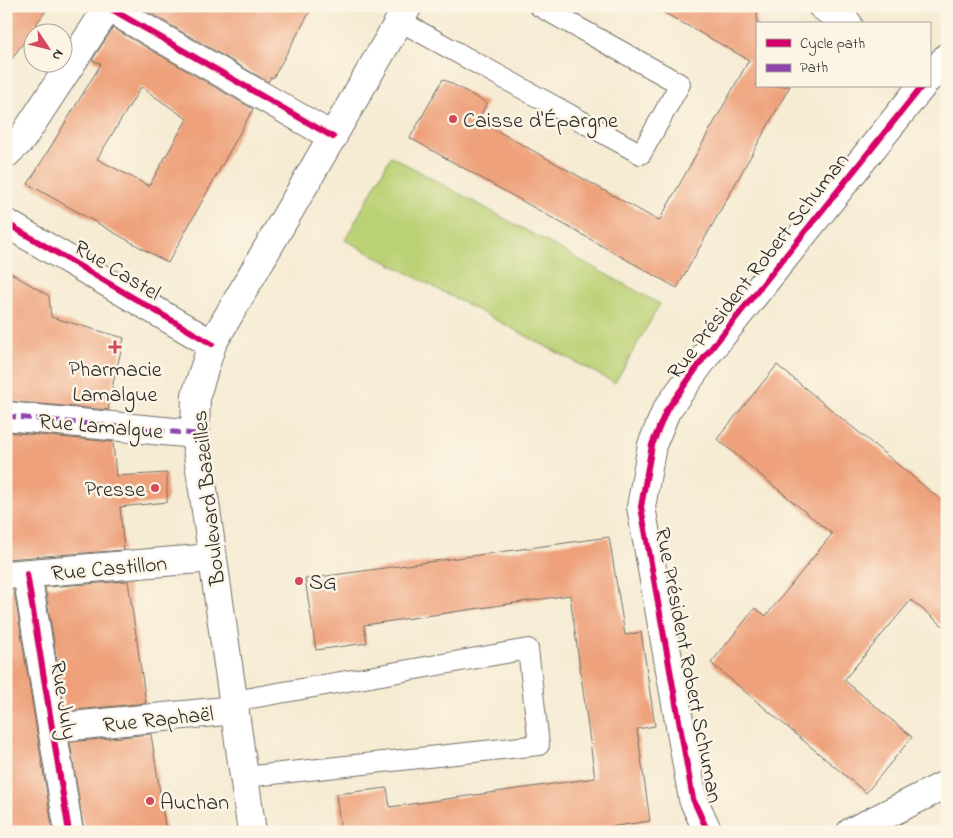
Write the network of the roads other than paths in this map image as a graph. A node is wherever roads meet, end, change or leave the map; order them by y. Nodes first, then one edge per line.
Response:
1 (539, 6) edge
2 (822, 6) edge
3 (108, 7) edge
4 (404, 14) edge
5 (845, 22) edge
6 (947, 57) edge
7 (930, 77) edge
8 (920, 88) edge
9 (333, 137) junction
10 (6, 154) edge
11 (6, 224) edge
12 (212, 344) junction
13 (6, 416) edge
14 (195, 434) junction
15 (212, 558) junction
16 (17, 575) edge
17 (234, 705) junction
18 (52, 728) junction
19 (244, 776) junction
20 (947, 784) edge
21 (69, 832) edge
22 (252, 832) edge
23 (708, 832) edge
24 (851, 832) edge

1 - 4 lane
2 - 5 street
3 - 9 street
3 - 10 street
4 - 9 street, Boulevard Bazeilles
6 - 7 street
8 - 23 street, Rue Président Robert Schuman
9 - 12 street, Boulevard Bazeilles
11 - 12 street, Rue Castel
12 - 14 street, Boulevard Bazeilles
13 - 14 street, Rue Lamalgue
14 - 15 street, Boulevard Bazeilles
15 - 16 street, Rue Castillon
15 - 17 street, Boulevard Bazeilles
16 - 18 street, Rue July
17 - 18 street, Rue Raphaël
17 - 19 street, Boulevard Bazeilles
17 - 19 lane
18 - 21 street, Rue July
19 - 22 street, Boulevard Bazeilles
20 - 24 street

